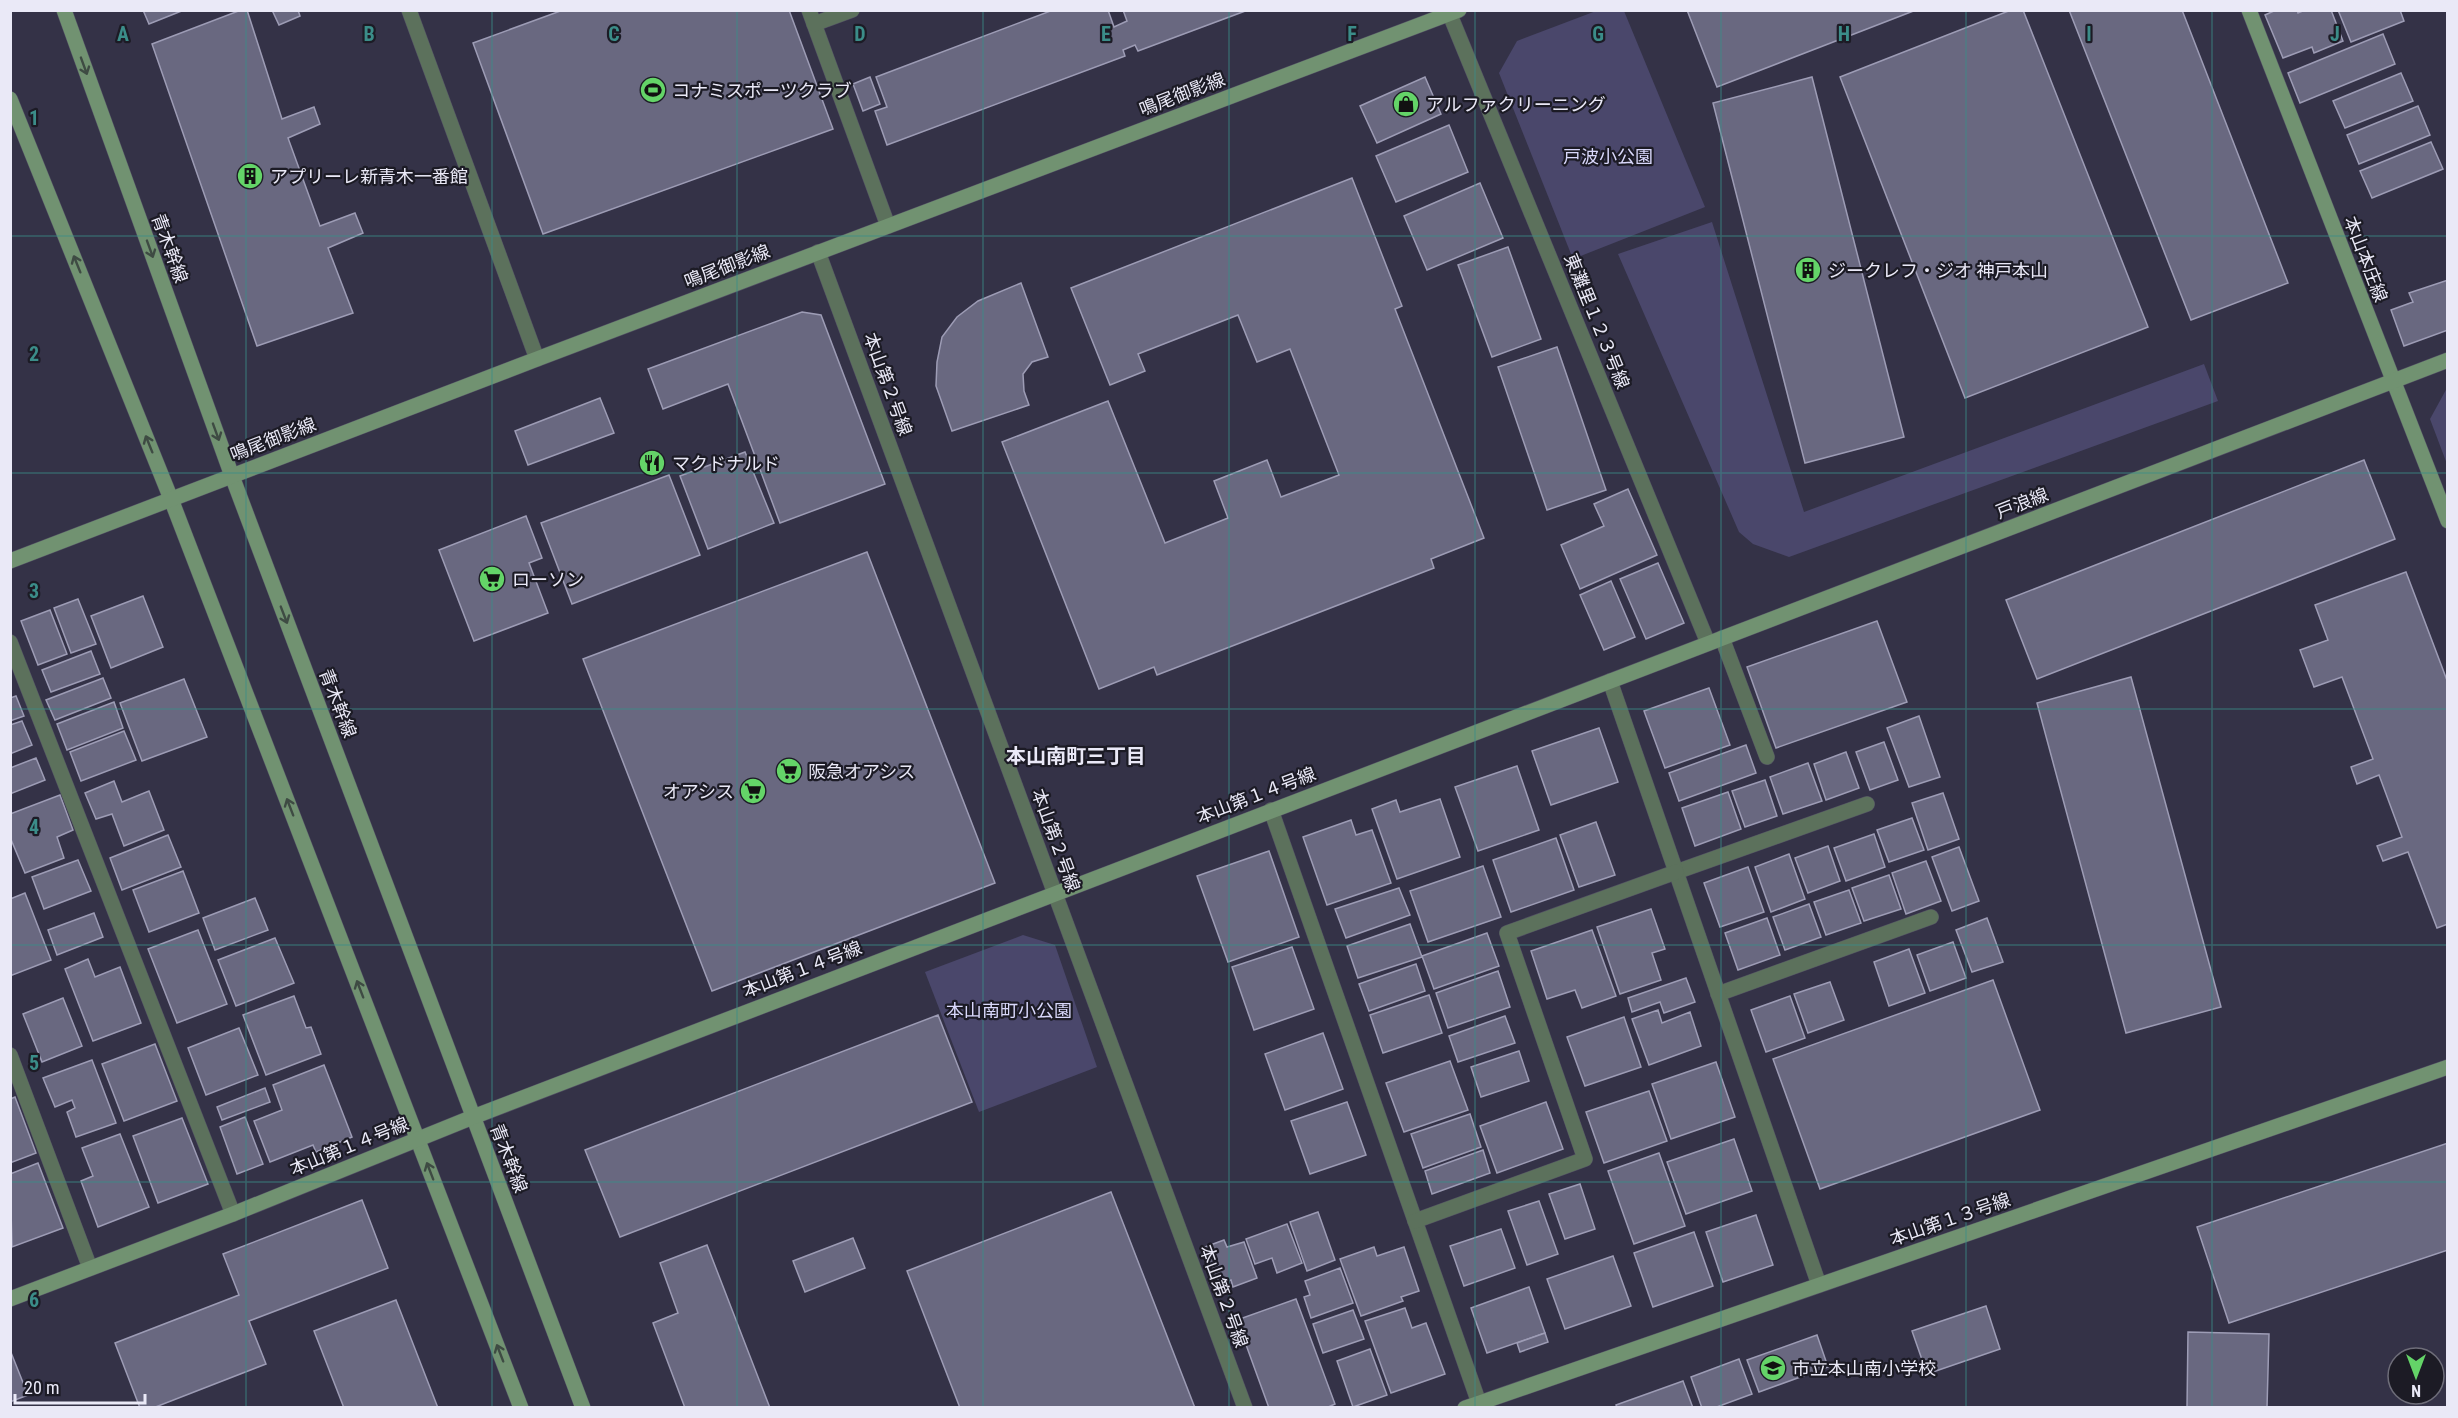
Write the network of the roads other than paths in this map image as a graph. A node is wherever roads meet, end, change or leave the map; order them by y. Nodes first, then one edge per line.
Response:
1 (64, 10) edge
2 (410, 10) edge
3 (852, 10) edge
4 (2249, 10) edge
5 (1452, 12) edge
6 (812, 17) edge
7 (10, 99) edge
8 (888, 226) junction
9 (818, 252) junction
10 (537, 359) junction
11 (2448, 360) edge
12 (2393, 382) junction
13 (232, 476) junction
14 (171, 499) junction
15 (2448, 521) edge
16 (10, 561) edge
17 (1715, 641) junction
18 (10, 642) edge
19 (1610, 681) junction
20 (1767, 757) dead end
21 (1867, 804) dead end
22 (1271, 810) junction
23 (1676, 872) junction
24 (1055, 893) junction
25 (1931, 917) dead end
26 (1718, 993) junction
27 (10, 1055) edge
28 (2448, 1067) edge
29 (473, 1117) junction
30 (418, 1140) junction
31 (233, 1214) junction
32 (1415, 1221) junction
33 (90, 1268) junction
34 (1819, 1285) junction
35 (10, 1299) edge
36 (1472, 1405) edge
37 (521, 1407) edge
38 (583, 1407) edge
39 (1245, 1407) edge

1 -> 13 street, 青木幹線
2 - 10 street
3 - 6 street
4 - 12 street, 本山本庄線
5 - 8 street, 鳴尾御影線
5 - 17 street, 東灘里１２３号線
6 - 8 street
14 -> 7 street
8 - 9 street, 鳴尾御影線
9 - 10 street, 鳴尾御影線
9 - 24 street, 本山第２号線
10 - 13 street, 鳴尾御影線
11 - 12 street, 戸浪線
12 - 15 street, 本山本庄線
12 - 17 street, 戸浪線
13 - 14 street, 鳴尾御影線
13 -> 29 street, 青木幹線
14 - 16 street, 鳴尾御影線
30 -> 14 street
17 - 19 street, 戸浪線
17 - 20 street, 東灘里１２３号線
18 - 31 street
19 - 22 street, 本山第１４号線
19 - 23 street
21 - 23 street
22 - 24 street, 本山第１４号線
22 - 32 street
23 - 26 street
23 - 32 street
24 - 29 street, 本山第１４号線
24 - 39 street, 本山第２号線
25 - 26 street
26 - 34 street
27 - 33 street
28 - 34 street, 本山第１３号線
29 - 30 street, 本山第１４号線
29 - 38 street, 青木幹線
30 - 31 street, 本山第１４号線
37 -> 30 street
31 - 33 street, 本山第１４号線
32 - 36 street
33 - 35 street, 本山第１４号線
34 - 36 street, 本山第１３号線

